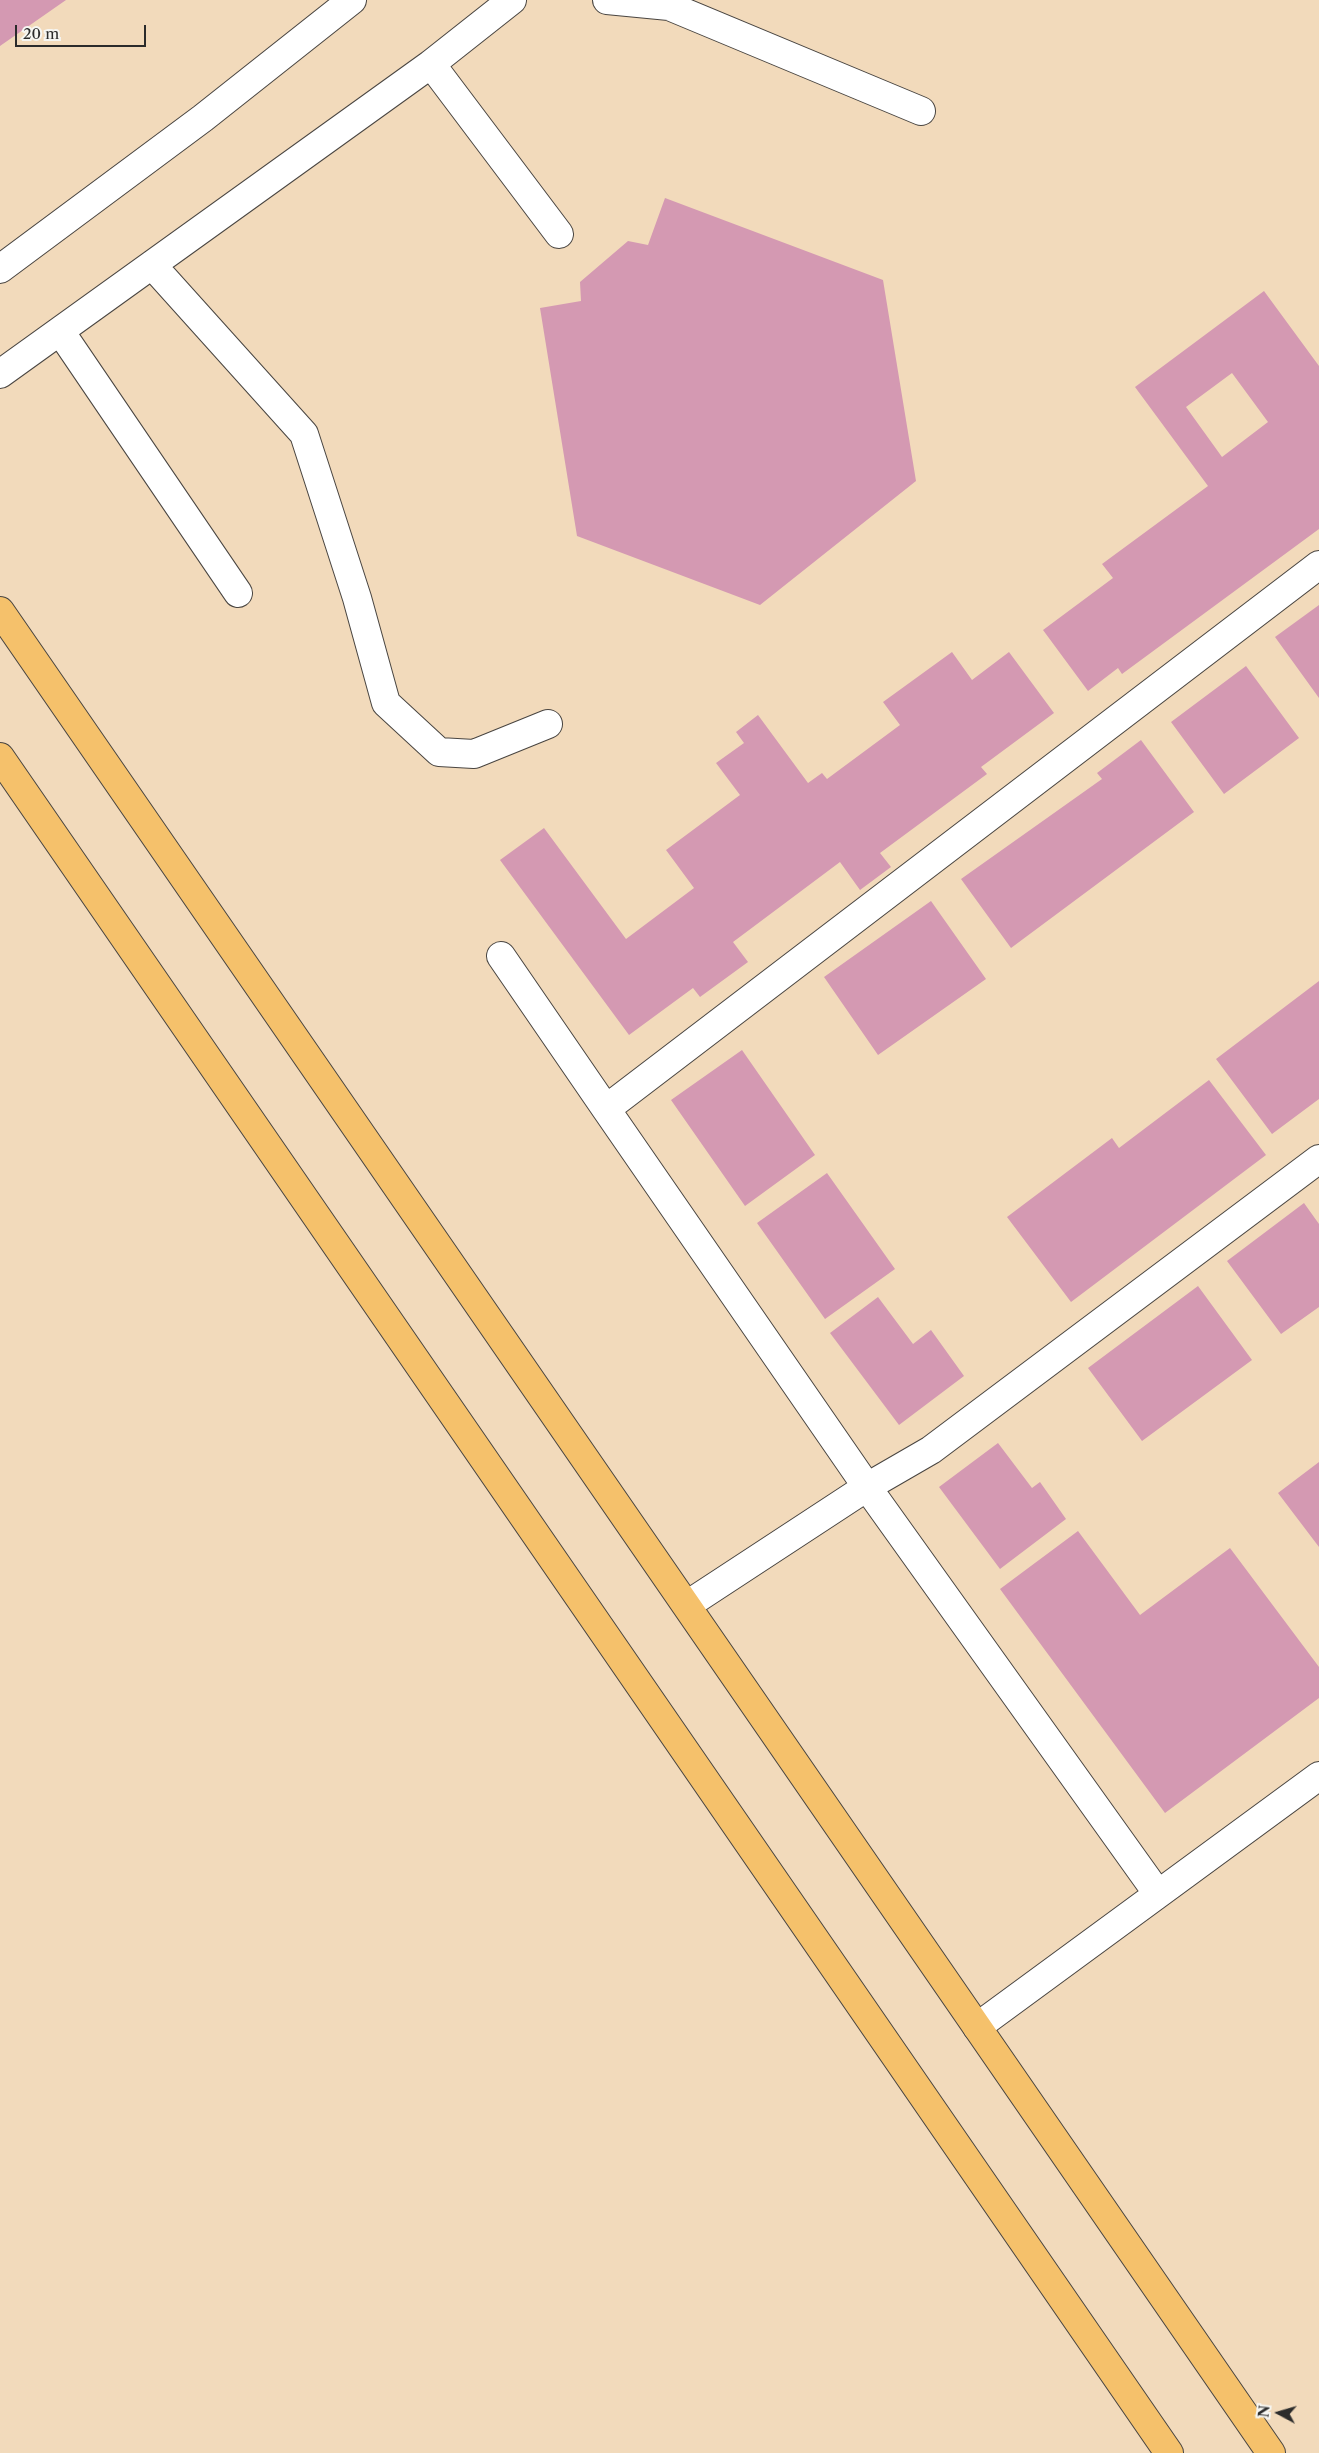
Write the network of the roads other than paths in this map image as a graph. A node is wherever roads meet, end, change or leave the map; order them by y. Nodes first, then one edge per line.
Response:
1 (352, 0) edge
2 (512, 0) edge
3 (607, 0) edge
4 (431, 64) junction
5 (921, 111) dead end
6 (559, 234) dead end
7 (152, 265) junction
8 (0, 269) edge
9 (60, 331) junction
10 (0, 374) edge
11 (1319, 565) edge
12 (238, 593) dead end
13 (0, 611) edge
14 (548, 724) dead end
15 (0, 757) edge
16 (501, 956) dead end
17 (606, 1108) junction
18 (1319, 1160) edge
19 (867, 1487) junction
20 (687, 1605) junction
21 (1319, 1776) edge
22 (1158, 1894) junction
23 (977, 2028) junction
24 (1169, 2453) edge
25 (1271, 2453) edge

1 - 8 street
2 - 4 street
3 - 5 street
4 - 6 street
4 - 7 street
7 - 9 street
7 - 14 street
9 - 10 street
9 - 12 street
11 - 17 street
13 - 20 highway
15 - 24 highway
16 - 17 street
17 - 19 street
18 - 19 street
19 - 20 street
19 - 22 street
20 - 23 highway
21 - 22 street
22 - 23 street
23 - 25 highway

